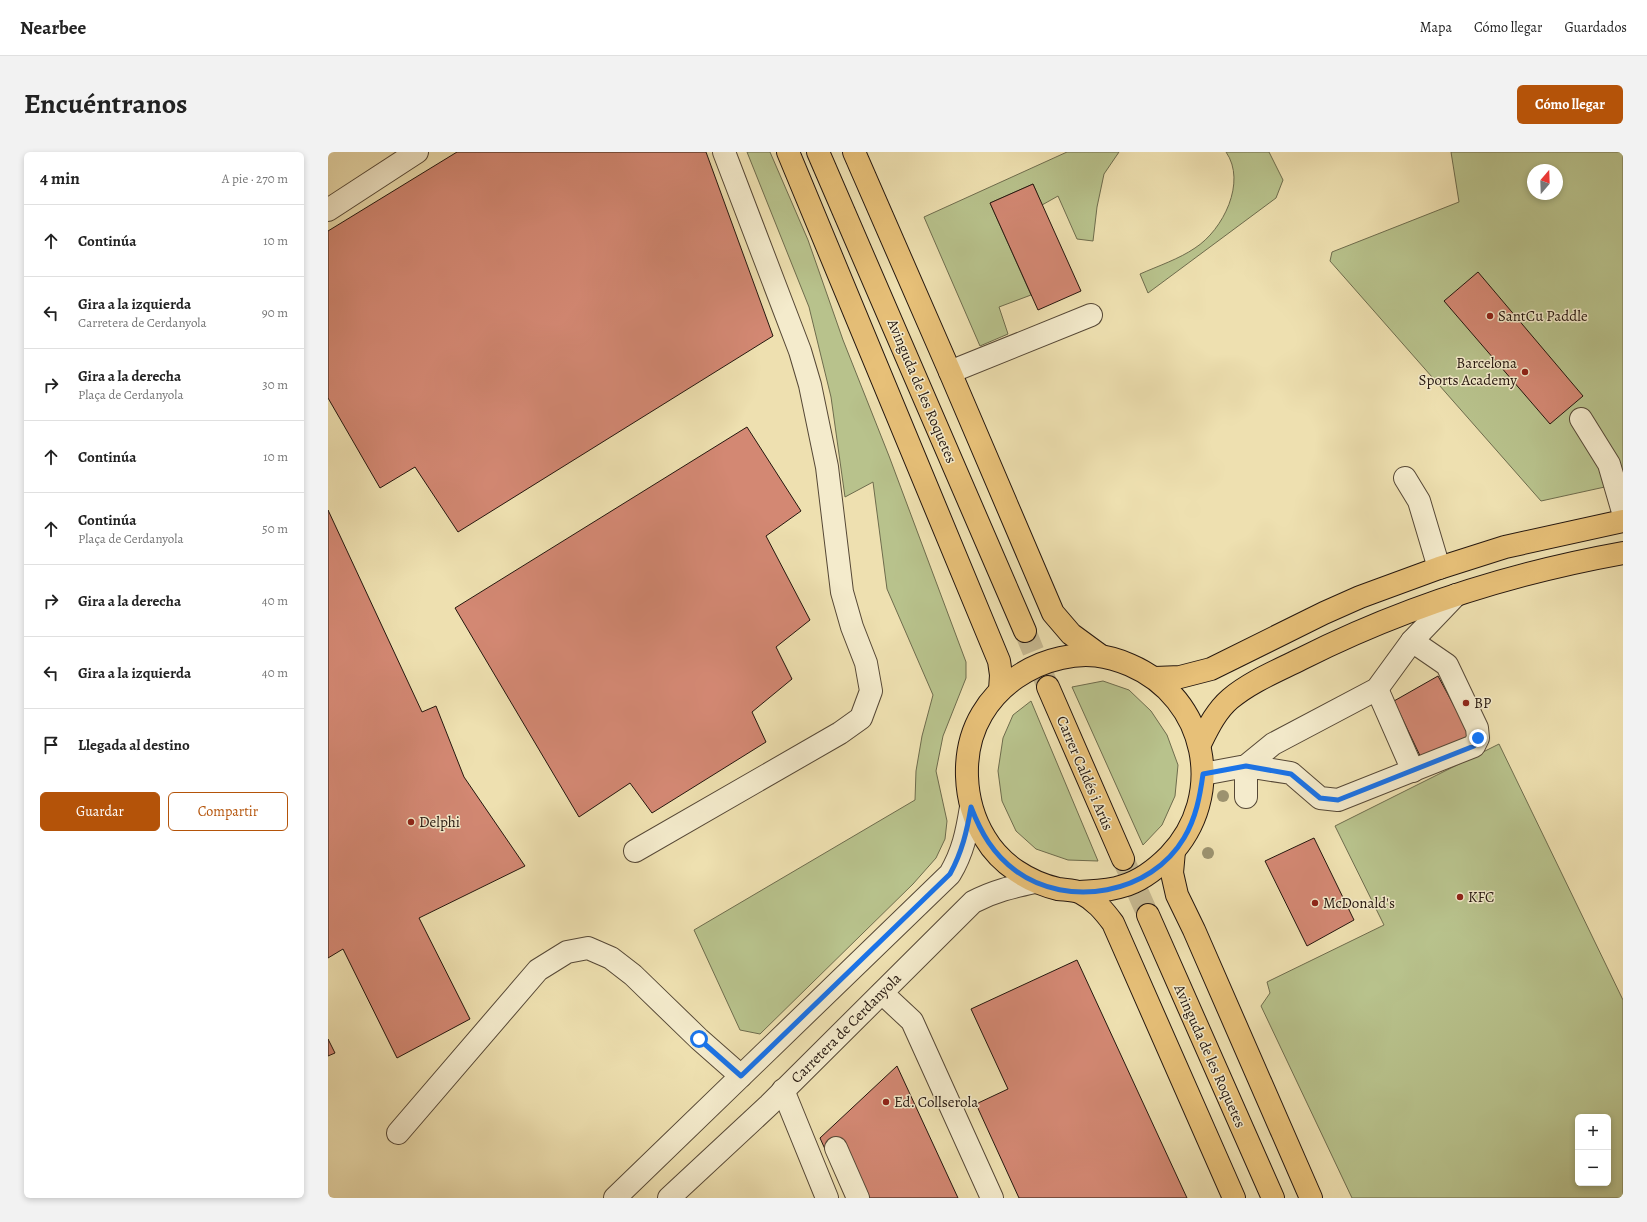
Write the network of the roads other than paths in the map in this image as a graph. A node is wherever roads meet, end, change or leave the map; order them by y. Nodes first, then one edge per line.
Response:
1 (417, 152) edge
2 (724, 152) edge
3 (788, 152) edge
4 (818, 152) edge
5 (854, 152) edge
6 (328, 210) edge
7 (1091, 315) dead end
8 (950, 372) junction
9 (1581, 419) dead end
10 (1405, 478) dead end
11 (1623, 512) edge
12 (1623, 521) edge
13 (1623, 553) edge
14 (1440, 568) junction
15 (1456, 595) junction
16 (1025, 631) tunnel mouth
17 (1412, 641) junction
18 (1101, 656) junction
19 (1155, 678) junction
20 (1048, 687) tunnel mouth
21 (1377, 689) junction
22 (1000, 690) junction
23 (1200, 744) junction
24 (1246, 766) junction
25 (1413, 771) junction
26 (1203, 774) junction
27 (1246, 797) dead end
28 (971, 807) junction
29 (635, 851) dead end
30 (1174, 851) junction
31 (1123, 859) tunnel mouth
32 (1035, 882) junction
33 (1080, 892) junction
34 (1148, 915) tunnel mouth
35 (882, 993) junction
36 (741, 1076) junction
37 (783, 1090) junction
38 (398, 1133) dead end
39 (836, 1148) dead end
40 (615, 1198) edge
41 (669, 1198) edge
42 (827, 1198) edge
43 (858, 1198) edge
44 (992, 1198) edge
45 (1234, 1198) edge
46 (1273, 1198) edge
47 (1311, 1198) edge

1 - 6 street
2 - 29 street
3 - 22 main road
4 - 16 main road, Avinguda de les Roquetes
5 - 8 main road
7 - 8 street
8 - 18 main road
9 - 11 street
10 - 14 street
12 - 14 main road
13 - 15 main road
14 - 19 main road
15 - 17 street
15 - 23 main road
17 - 21 street
17 - 25 street
18 - 19 main road
18 - 22 main road
19 - 23 main road
20 - 31 main road, Carrer Caldés i Arús
21 - 24 street
21 - 25 street
22 - 28 main road
23 - 26 main road
24 - 25 street
24 - 26 street
24 - 27 street
26 - 30 main road
28 - 32 main road
28 - 36 street
30 - 33 main road
30 - 47 main road
32 - 33 main road
32 - 35 street, Carretera de Cerdanyola
33 - 45 main road
34 - 46 main road, Avinguda de les Roquetes
35 - 37 street, Carretera de Cerdanyola
35 - 44 street
36 - 38 street
36 - 40 street
37 - 41 street, Carretera de Cerdanyola
37 - 42 street
39 - 43 street

